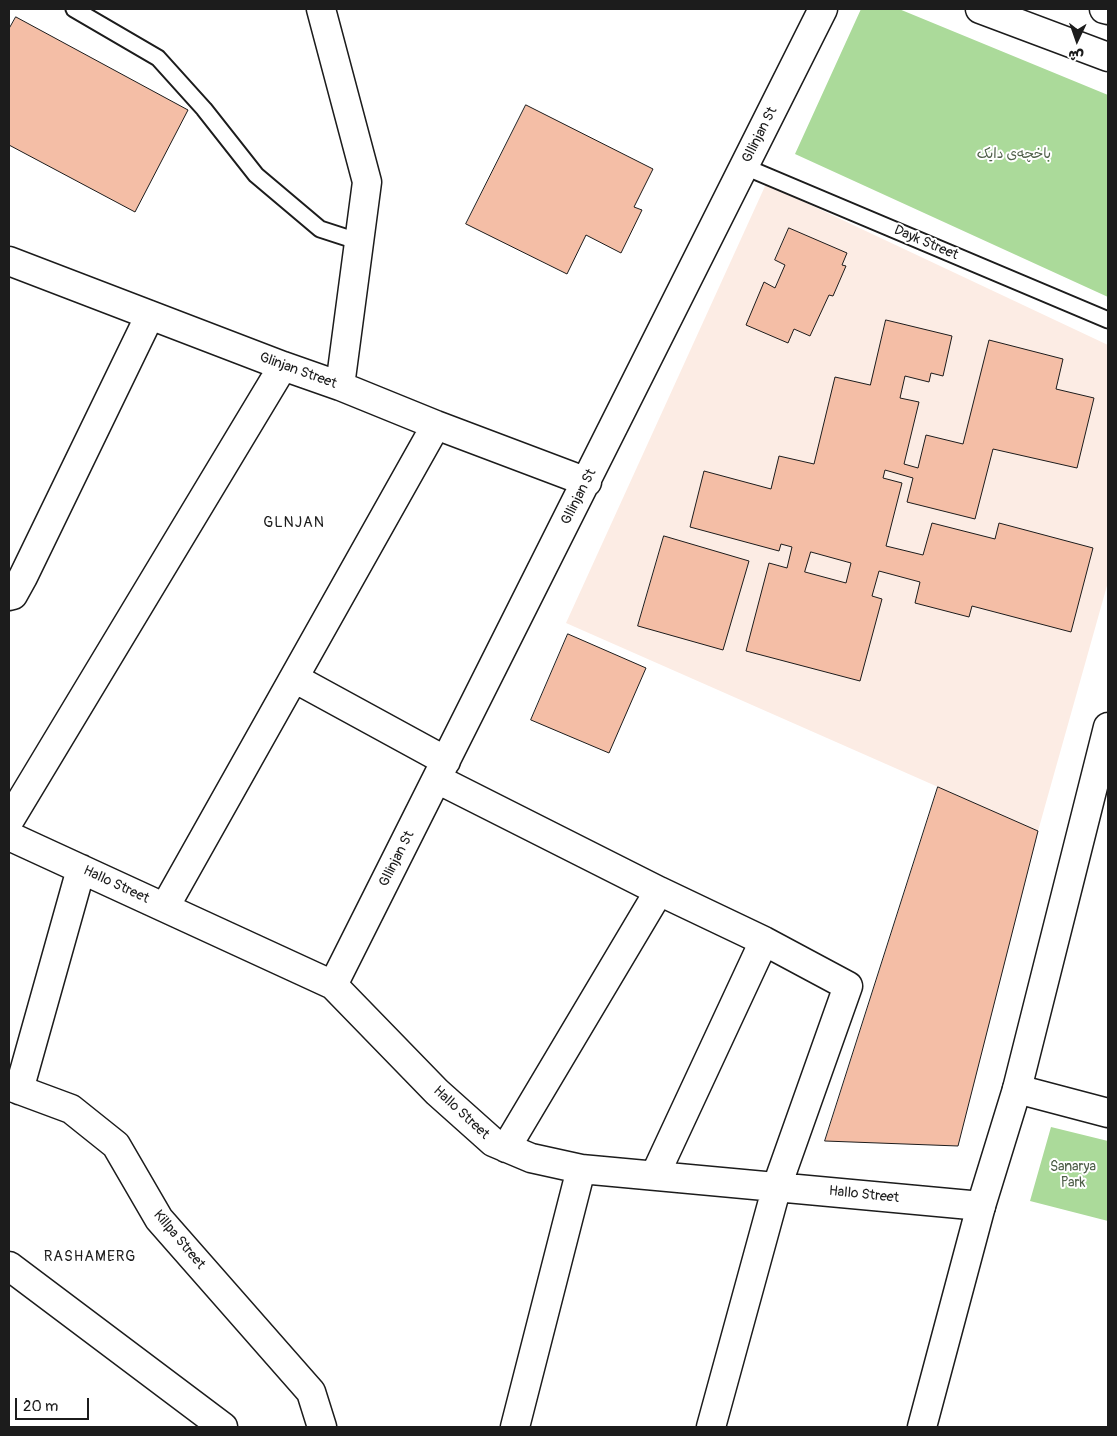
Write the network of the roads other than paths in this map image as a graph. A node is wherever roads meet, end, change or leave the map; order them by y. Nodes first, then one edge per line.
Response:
1 (74, 9) edge
2 (321, 9) edge
3 (823, 9) edge
4 (980, 9) edge
5 (1104, 9) edge
6 (1108, 10) edge
7 (1108, 57) edge
8 (744, 166) junction
9 (360, 242) junction
10 (9, 261) edge
11 (150, 316) junction
12 (1108, 320) edge
13 (283, 366) junction
14 (340, 386) junction
15 (436, 425) junction
16 (587, 482) junction
17 (9, 596) edge
18 (294, 678) junction
19 (1108, 727) edge
20 (441, 770) junction
21 (9, 820) edge
22 (9, 836) edge
23 (82, 869) junction
24 (659, 891) junction
25 (165, 908) junction
26 (764, 941) junction
27 (333, 985) junction
28 (14, 1088) edge
29 (1017, 1090) junction
30 (1108, 1113) edge
31 (506, 1148) junction
32 (581, 1169) junction
33 (655, 1175) junction
34 (777, 1186) junction
35 (981, 1206) junction
36 (9, 1266) edge
37 (223, 1427) edge
38 (322, 1427) edge
39 (515, 1427) edge
40 (711, 1427) edge
41 (922, 1427) edge

1 - 9 lane
2 - 9 main road
3 - 8 main road, Gllinjan St
4 - 7 main road
5 - 6 main road
8 - 12 lane, Dayk Street
8 - 16 main road, Gllinjan St
9 - 14 main road
10 - 11 main road, Glinjan Street
11 - 13 main road, Glinjan Street
11 - 17 main road
13 - 14 main road, Glinjan Street
13 - 21 main road
14 - 15 main road, Glinjan Street
15 - 16 main road, Glinjan Street
15 - 18 main road
16 - 20 main road, Gllinjan St
18 - 20 main road
18 - 25 main road
19 - 29 main road
20 - 24 main road
20 - 27 main road, Gllinjan St
22 - 23 main road, Hallo Street
23 - 25 main road, Hallo Street
23 - 28 main road
24 - 26 main road
24 - 31 main road
25 - 27 main road, Hallo Street
26 - 33 main road
26 - 34 main road
27 - 31 main road, Hallo Street
28 - 38 main road, Killpa Street
29 - 30 main road
29 - 35 main road
31 - 32 main road, Hallo Street
32 - 33 main road, Hallo Street
32 - 39 main road
33 - 34 main road, Hallo Street
34 - 35 main road, Hallo Street
34 - 40 main road
35 - 41 main road
36 - 37 main road

